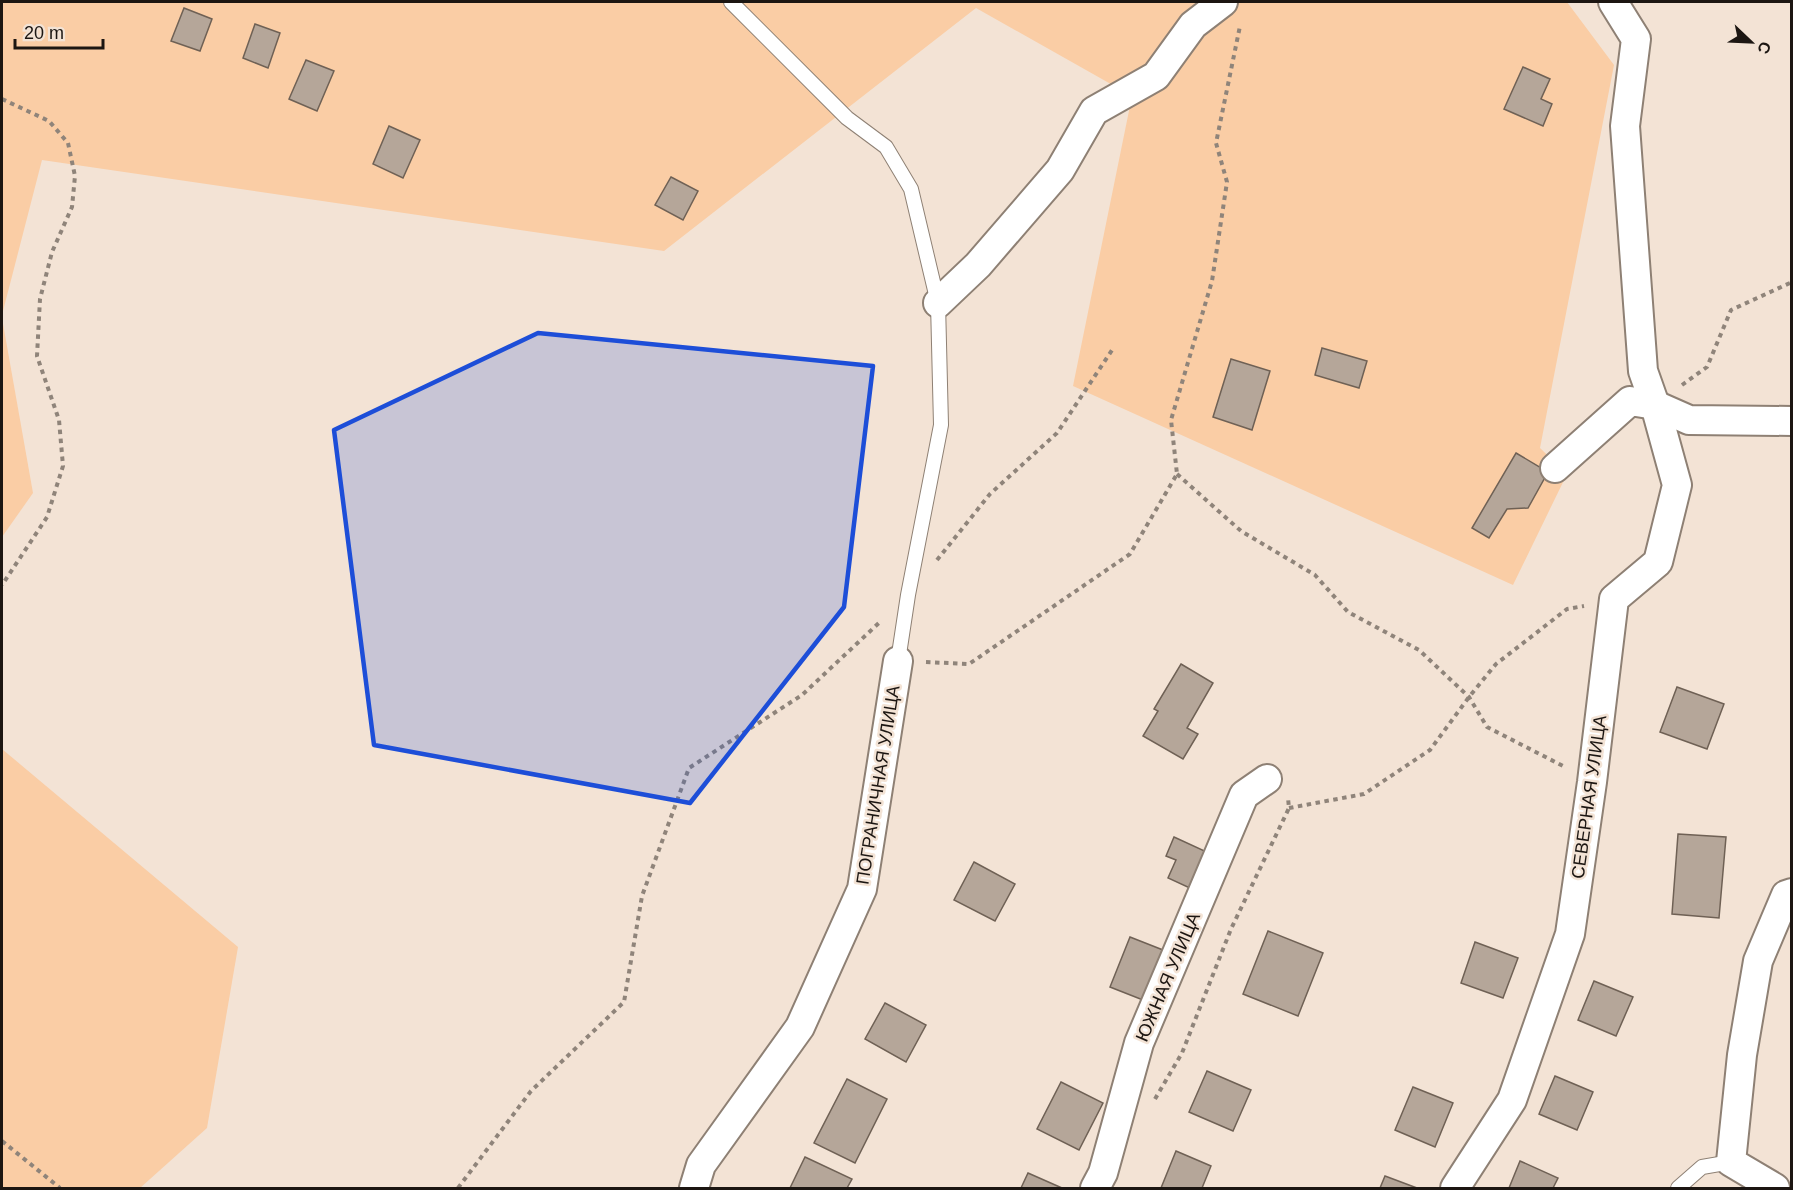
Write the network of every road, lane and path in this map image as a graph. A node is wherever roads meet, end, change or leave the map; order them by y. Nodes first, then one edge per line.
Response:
1 (731, 2) edge
2 (1222, 2) edge
3 (1613, 2) edge
4 (1240, 23) dead end
5 (2, 99) edge
6 (1791, 282) edge
7 (938, 303) junction
8 (1114, 347) dead end
9 (1655, 405) junction
10 (1791, 421) edge
11 (1555, 468) dead end
12 (1177, 474) junction
13 (937, 560) dead end
14 (2, 585) edge
15 (908, 596) junction
16 (1614, 599) junction
17 (898, 661) junction
18 (1469, 697) junction
19 (1267, 779) joint
20 (1592, 782) junction
21 (1289, 808) junction
22 (1791, 893) edge
23 (1152, 1105) dead end
24 (2, 1141) edge
25 (1731, 1162) junction
26 (60, 1188) edge
27 (458, 1188) edge
28 (694, 1188) edge
29 (1095, 1188) edge
30 (1455, 1188) edge
31 (1678, 1188) edge
32 (1775, 1188) edge

1 - 7 lane
2 - 7 street
3 - 9 street
4 - 12 path
5 - 14 path
6 - 9 path
7 - 15 lane
8 - 13 path
9 - 10 street
9 - 11 street
9 - 16 street
12 - 17 path
12 - 18 path
15 - 17 lane
15 - 27 path
16 - 18 path
16 - 20 street, СЕВЕРНАЯ УЛИЦА
17 - 28 street, ПОГРАНИЧНАЯ УЛИЦА
18 - 20 path
18 - 21 path
19 - 21 path
19 - 29 street, ЮЖНАЯ УЛИЦА
20 - 30 street, СЕВЕРНАЯ УЛИЦА
21 - 23 path
22 - 25 street
24 - 26 path
25 - 31 lane
25 - 32 street

